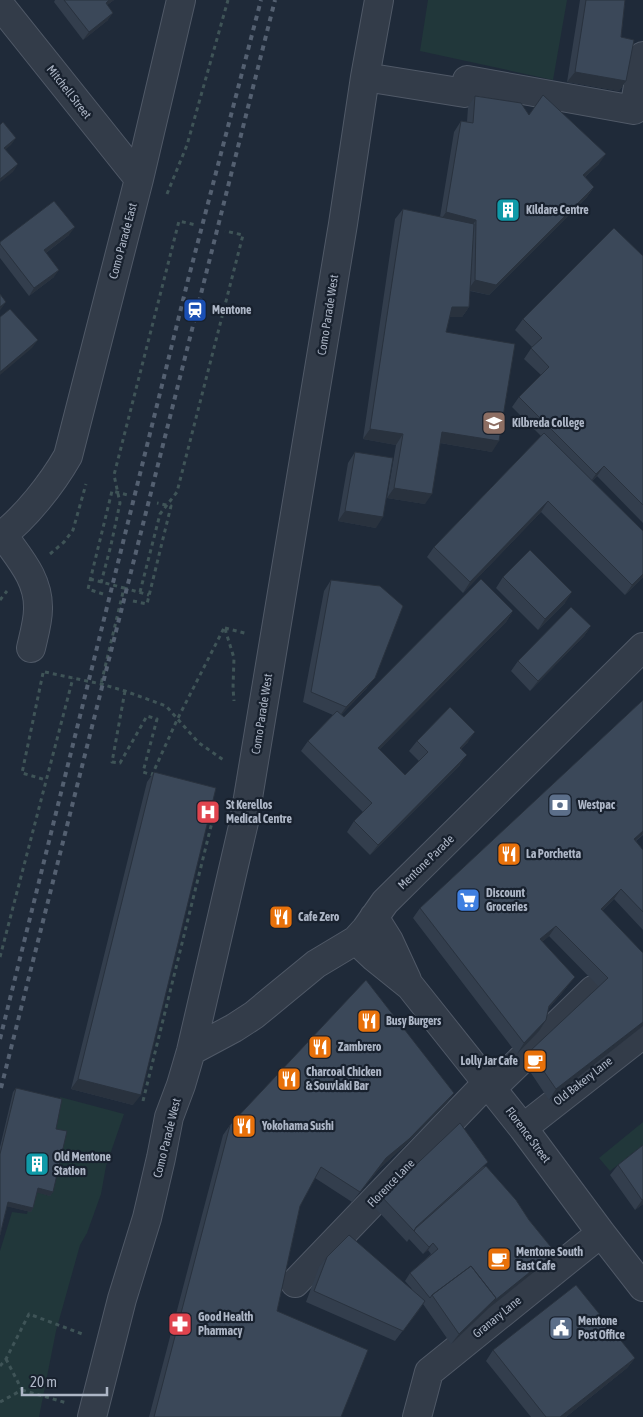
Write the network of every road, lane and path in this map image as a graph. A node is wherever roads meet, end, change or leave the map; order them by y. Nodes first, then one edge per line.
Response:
1 (181, 0) edge
2 (379, 0) edge
3 (0, 5) edge
4 (643, 56) edge
5 (365, 77) junction
6 (139, 179) junction
7 (196, 224) dead end
8 (225, 231) dead end
9 (128, 495) dead end
10 (156, 503) dead end
11 (2, 536) edge
12 (90, 580) junction
13 (101, 582) junction
14 (124, 588) junction
15 (140, 592) junction
16 (103, 594) dead end
17 (149, 595) junction
18 (133, 600) dead end
19 (224, 628) junction
20 (251, 635) dead end
21 (643, 647) edge
22 (37, 660) joint
23 (50, 674) dead end
24 (73, 678) junction
25 (101, 684) junction
26 (124, 691) junction
27 (234, 705) dead end
28 (177, 720) junction
29 (226, 753) dead end
30 (225, 760) junction
31 (223, 769) dead end
32 (46, 780) junction
33 (216, 805) edge
34 (374, 916) junction
35 (356, 940) junction
36 (0, 957) edge
37 (410, 986) junction
38 (593, 990) edge
39 (643, 1034) edge
40 (191, 1052) junction
41 (489, 1085) junction
42 (142, 1105) edge
43 (524, 1128) junction
44 (601, 1233) junction
45 (295, 1283) dead end
46 (643, 1287) edge
47 (110, 1344) junction
48 (6, 1359) junction
49 (0, 1366) edge
50 (22, 1390) junction
51 (0, 1402) edge
52 (63, 1402) dead end
53 (92, 1417) edge
54 (417, 1417) edge

1 - 6 street, Como Parade East
2 - 5 street, Como Parade West
3 - 6 street, Mitchell Street
4 - 5 street
5 - 40 street, Como Parade West
6 - 11 street, Como Parade East
7 - 13 path
8 - 15 path
9 - 12 path
10 - 17 path
11 - 22 street
12 - 13 path
12 - 16 path
13 - 14 path
14 - 15 path
14 - 25 path
15 - 17 path
17 - 18 path
19 - 20 path
19 - 27 path
19 - 28 path
21 - 34 street, Mentone Parade
22 - 32 path
23 - 24 path
24 - 25 path
24 - 32 path
25 - 26 path
26 - 28 path
26 - 28 path
28 - 30 path
29 - 30 path
30 - 31 path
32 - 36 path
33 - 42 path
34 - 35 street, Mentone Parade
34 - 37 street, Florence Street
35 - 37 street, Florence Street
35 - 40 street, Mentone Parade
37 - 41 street, Florence Street
38 - 41 street, Florence Lane
39 - 43 street, Old Bakery Lane
40 - 47 street, Como Parade West
41 - 43 street, Florence Street
41 - 45 street, Florence Lane
43 - 44 street, Florence Street
44 - 46 street, Florence Street
44 - 54 street, Granary Lane
47 - 48 path
47 - 53 street, Como Parade West
48 - 49 path
48 - 50 path
50 - 51 path
50 - 52 path

